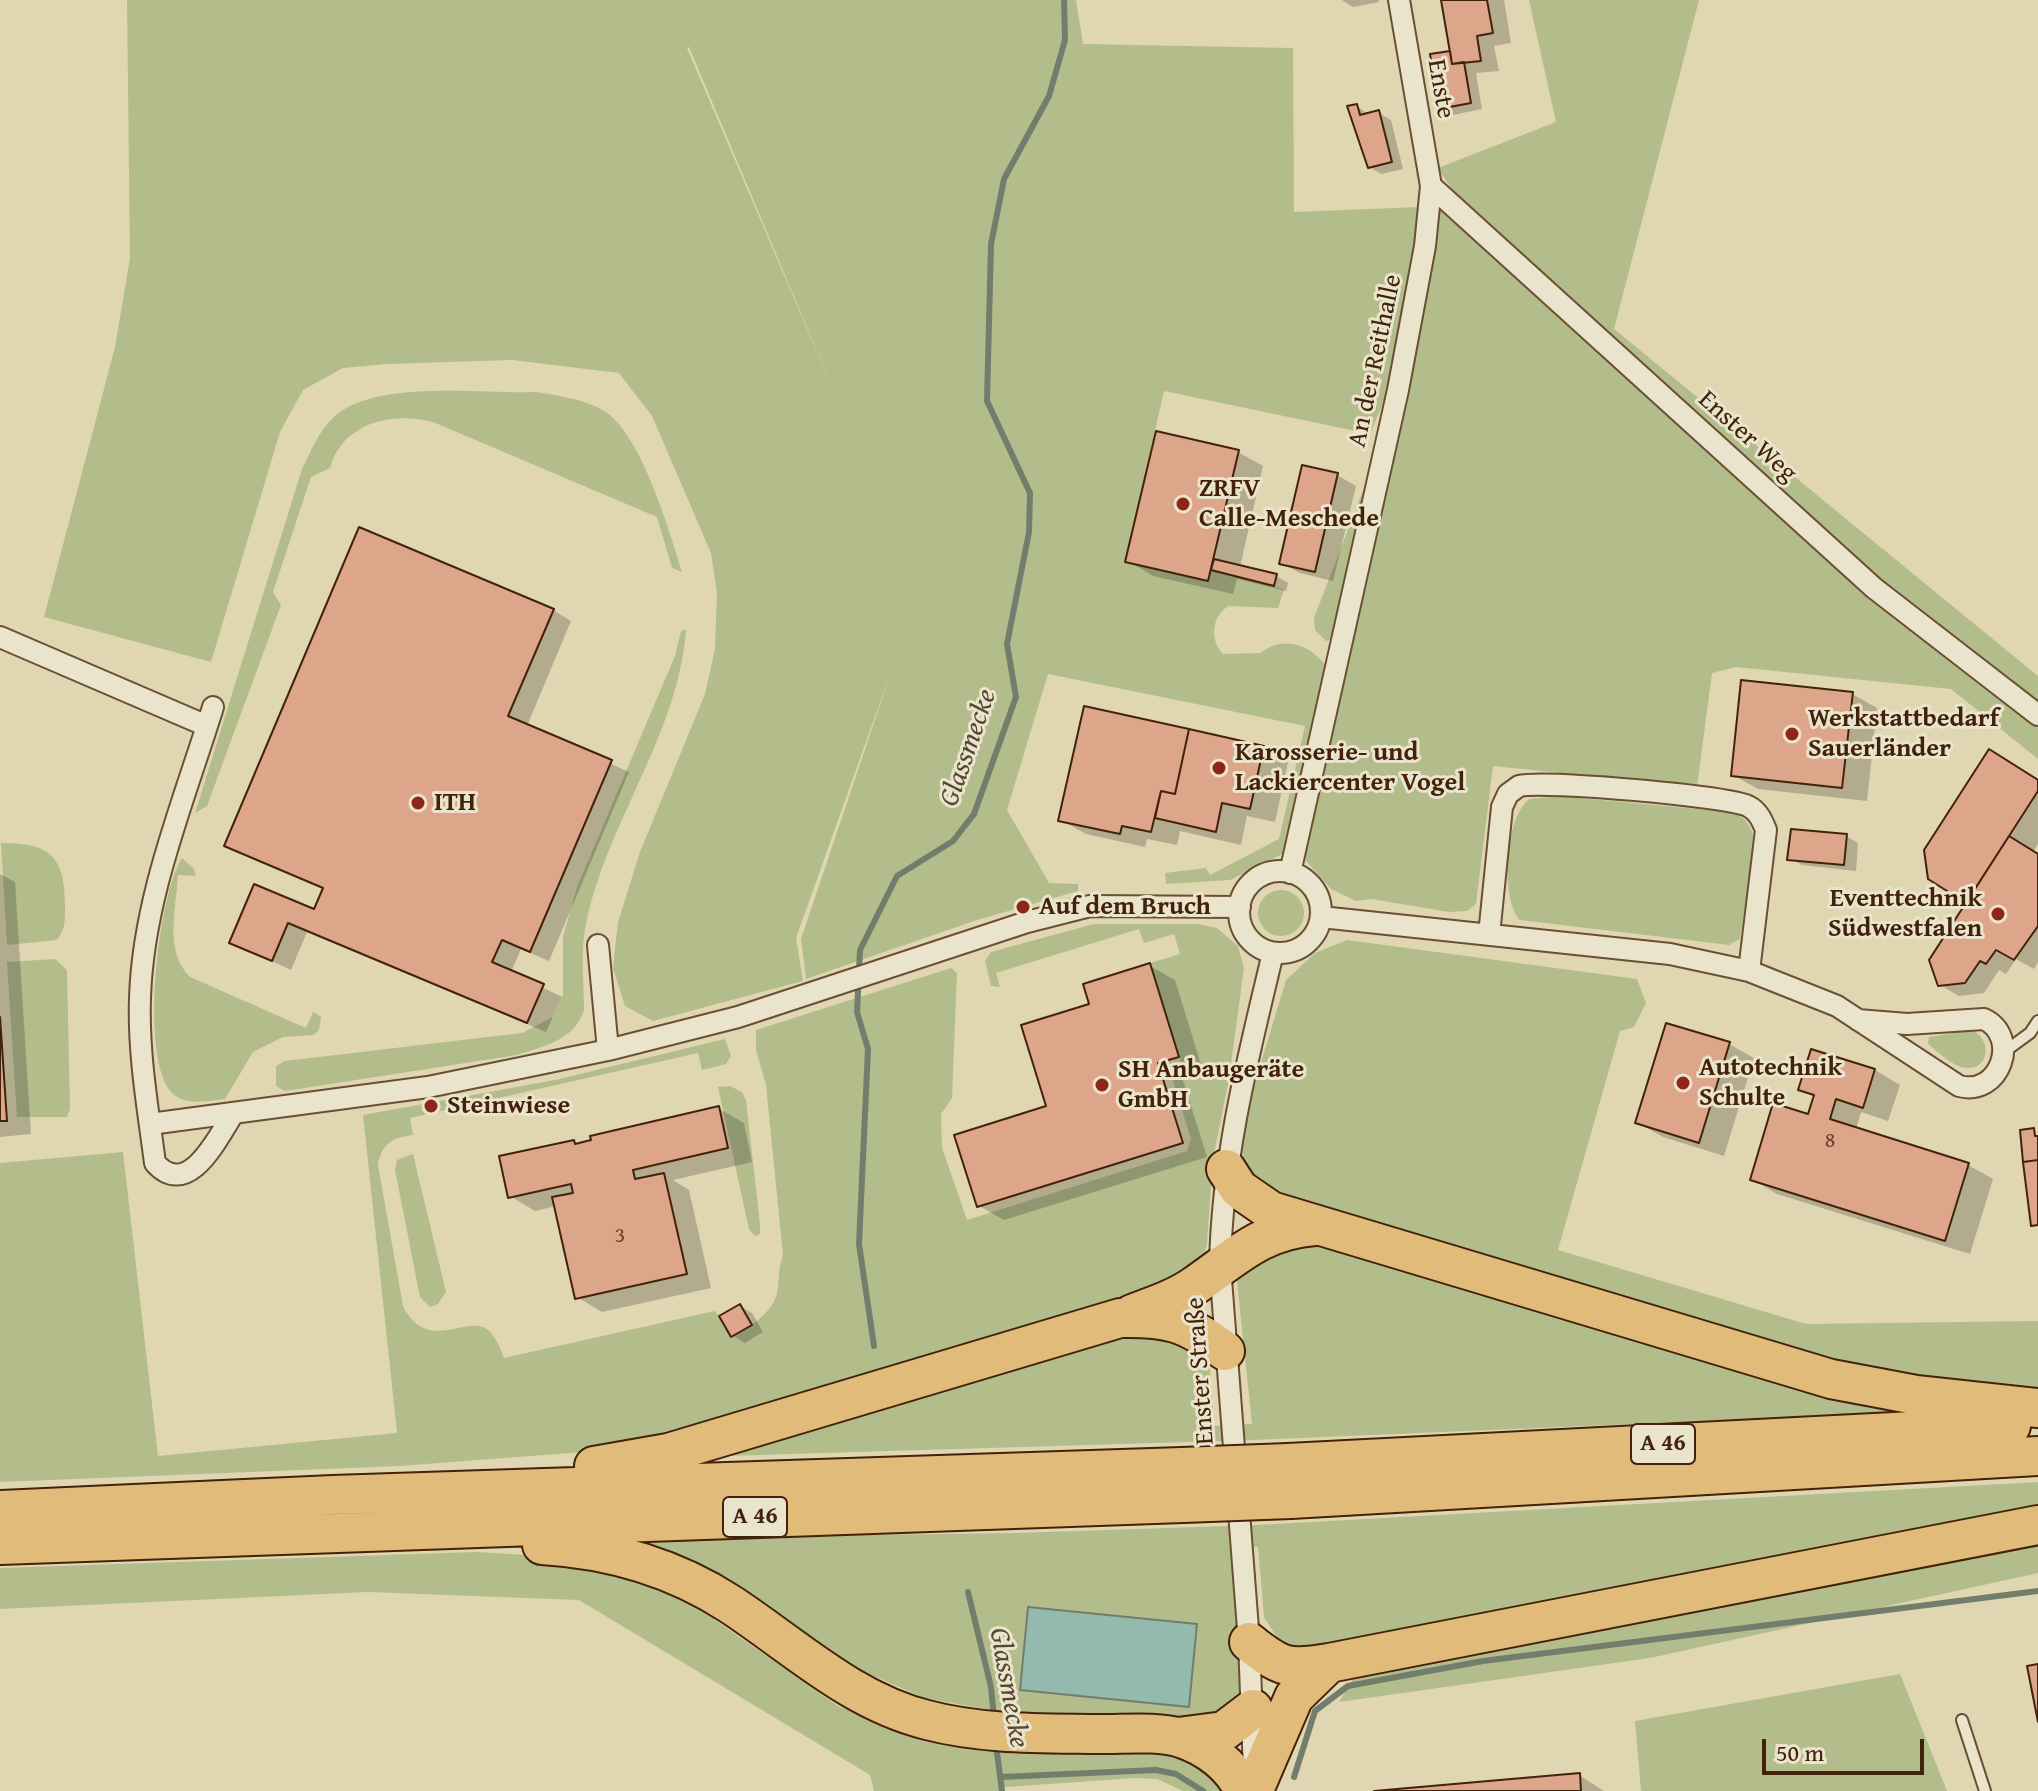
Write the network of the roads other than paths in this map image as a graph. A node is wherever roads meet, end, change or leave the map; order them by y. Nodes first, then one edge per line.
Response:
1 (1399, 0) edge
2 (1431, 186) junction
3 (5, 642) edge
4 (2038, 715) edge
5 (1290, 873) junction
6 (1240, 907) junction
7 (1321, 917) junction
8 (1489, 935) junction
9 (598, 945) dead end
10 (1273, 953) junction
11 (1749, 971) junction
12 (1858, 1020) junction
13 (2038, 1021) edge
14 (608, 1050) junction
15 (2004, 1052) junction
16 (233, 1114) junction
17 (150, 1124) junction
18 (1226, 1169) junction
19 (1322, 1226) junction
20 (1220, 1266) junction
21 (1120, 1318) junction
22 (1225, 1351) junction
23 (2038, 1408) edge
24 (2038, 1424) edge
25 (2038, 1456) edge
26 (1290, 1481) junction
27 (1183, 1485) junction
28 (333, 1495) junction
29 (0, 1510) edge
30 (2038, 1525) edge
31 (327, 1532) junction
32 (0, 1545) edge
33 (1249, 1642) junction
34 (1329, 1663) junction
35 (1253, 1709) junction
36 (1962, 1720) dead end
37 (1178, 1737) junction
38 (1244, 1791) edge
39 (1254, 1791) edge
40 (1985, 1791) edge

1 - 2 street, Enste
2 - 4 street, Enster Weg
2 - 5 street, An der Reithalle
3 - 17 street
5 - 6 street
5 - 7 street
6 - 10 street
6 - 14 street
7 - 8 street
7 - 10 street
8 - 11 street
8 - 11 street
9 - 14 street
10 - 18 street, Enster Straße
11 - 12 street
12 - 15 street
12 - 15 street
13 - 15 lane
14 - 16 street
16 - 17 street
16 - 17 street
18 - 19 highway
18 - 20 street, Enster Straße
19 - 20 highway
19 - 23 highway
20 - 21 highway
20 - 22 street, Enster Straße
21 - 22 highway
21 - 28 highway
22 - 33 street, Enster Straße
24 - 26 highway, A 46
25 - 26 highway, A 46
26 - 27 highway, A 46, bridge
27 - 28 highway, A 46
27 - 31 highway, A 46
28 - 29 highway, A 46
30 - 34 highway
31 - 32 highway, A 46
31 - 37 highway
33 - 34 highway
33 - 35 street, Enster Straße
34 - 39 highway
35 - 37 highway
35 - 39 street, Enster Straße
36 - 40 lane
37 - 38 highway

